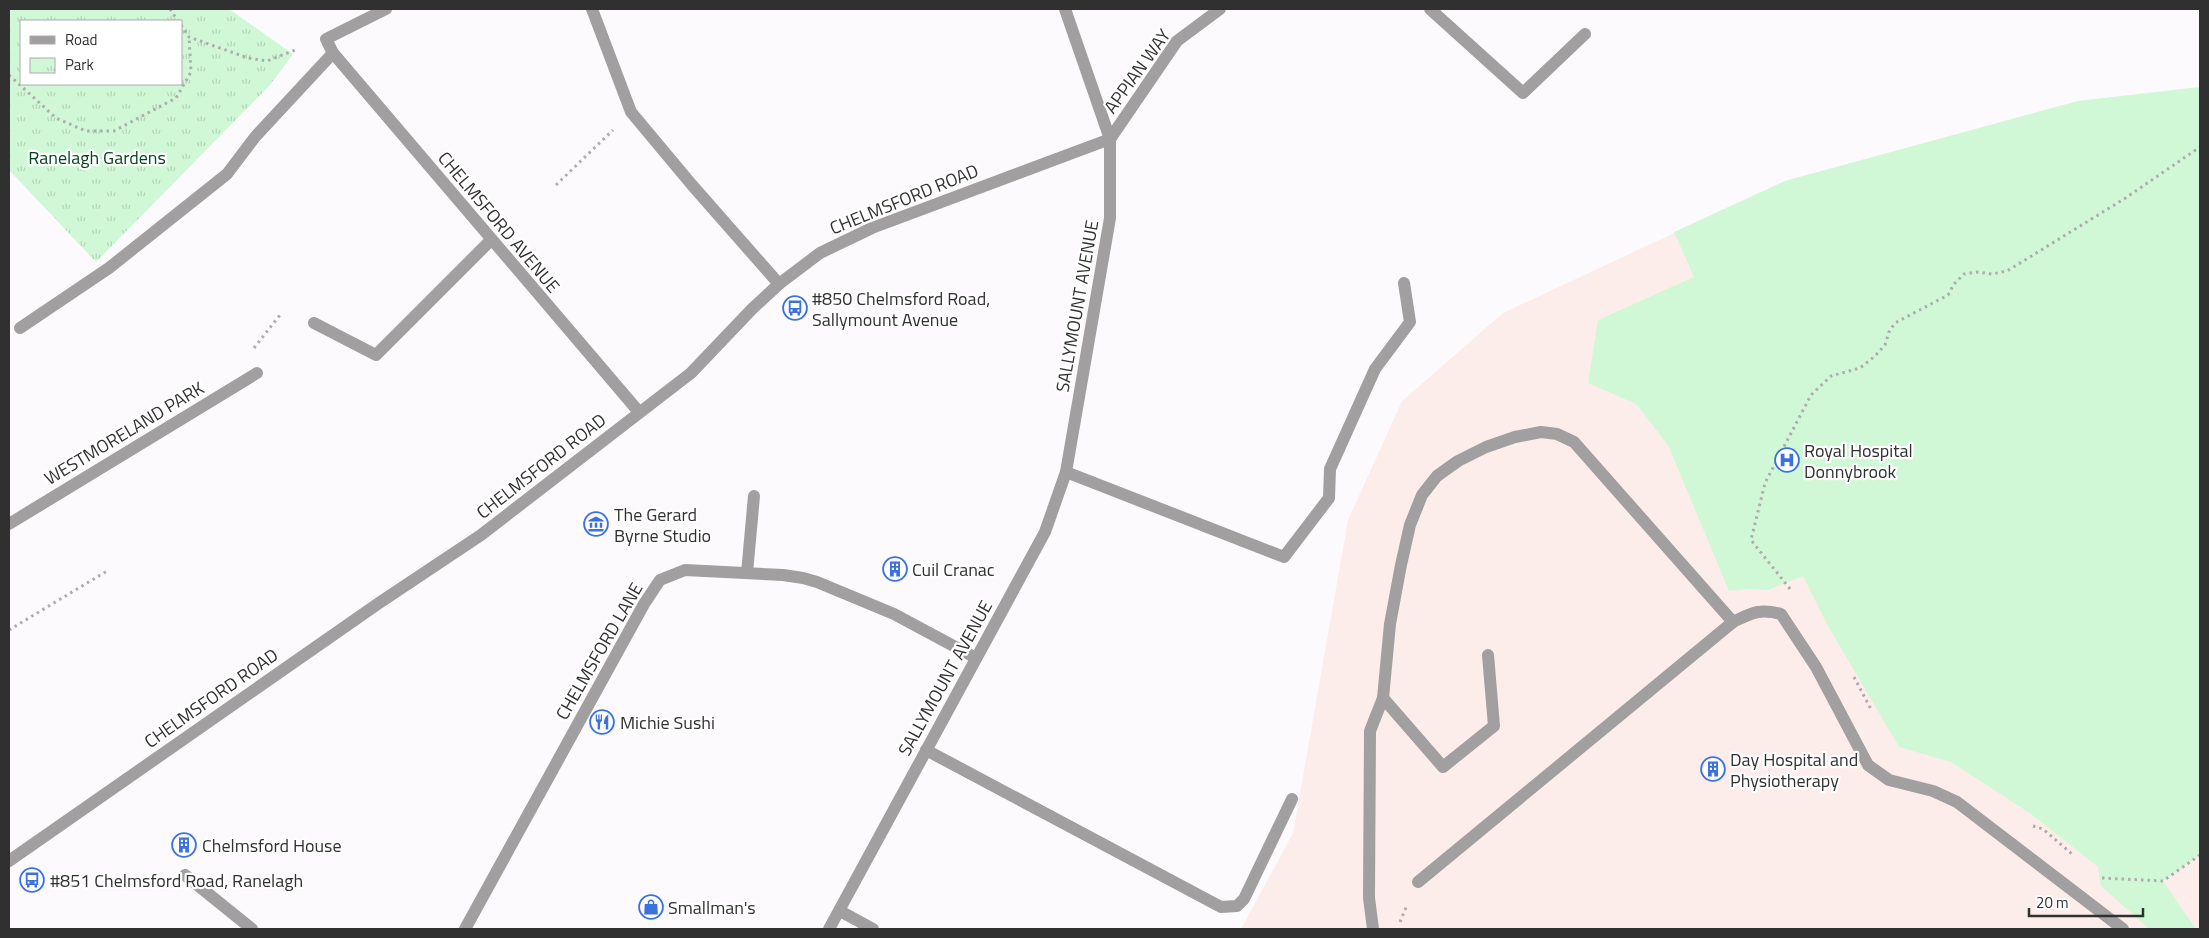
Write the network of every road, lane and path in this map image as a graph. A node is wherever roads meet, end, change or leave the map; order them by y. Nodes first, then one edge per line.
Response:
1 (170, 9) edge
2 (386, 9) edge
3 (592, 9) edge
4 (1064, 9) edge
5 (1220, 9) edge
6 (1430, 9) edge
7 (177, 20) edge
8 (182, 26) edge
9 (1585, 34) dead end
10 (190, 37) junction
11 (326, 39) junction
12 (333, 53) junction
13 (9, 74) edge
14 (20, 84) edge
15 (21, 85) edge
16 (631, 112) junction
17 (1110, 139) junction
18 (2200, 146) edge
19 (556, 185) dead end
20 (491, 240) junction
21 (1404, 283) dead end
22 (780, 284) junction
23 (280, 315) dead end
24 (314, 323) dead end
25 (20, 328) dead end
26 (257, 373) joint
27 (639, 412) junction
28 (1066, 472) junction
29 (754, 496) dead end
30 (9, 524) edge
31 (107, 570) dead end
32 (748, 573) junction
33 (1792, 590) dead end
34 (1733, 622) junction
35 (9, 630) edge
36 (1488, 655) dead end
37 (976, 658) junction
38 (1852, 674) dead end
39 (1383, 698) junction
40 (1874, 715) dead end
41 (926, 750) junction
42 (1292, 799) dead end
43 (2026, 823) dead end
44 (2200, 855) edge
45 (2078, 860) dead end
46 (9, 861) edge
47 (186, 875) dead end
48 (2100, 878) dead end
49 (1418, 882) dead end
50 (840, 911) junction
51 (252, 929) edge
52 (465, 929) edge
53 (829, 929) edge
54 (873, 929) edge
55 (1373, 929) edge
56 (2123, 929) edge

1 - 7 path
2 - 11 street
3 - 16 street
4 - 17 street
5 - 17 street, APPIAN WAY
6 - 9 street
8 - 10 path
10 - 11 path
10 - 15 path
11 - 12 street, CHELMSFORD AVENUE
12 - 20 street, CHELMSFORD AVENUE
12 - 25 street
13 - 14 path
16 - 19 path
16 - 22 street
17 - 22 street, CHELMSFORD ROAD
17 - 28 street, SALLYMOUNT AVENUE
18 - 33 path
20 - 24 street
20 - 27 street, CHELMSFORD AVENUE
21 - 28 street
22 - 27 street, CHELMSFORD ROAD
23 - 26 path
26 - 30 street, WESTMORELAND PARK
27 - 46 street, CHELMSFORD ROAD
28 - 37 street, SALLYMOUNT AVENUE
29 - 32 street
31 - 35 path
32 - 37 street, CHELMSFORD LANE
32 - 52 street, CHELMSFORD LANE
34 - 39 street
34 - 49 street
34 - 56 street
36 - 39 street
37 - 41 street, SALLYMOUNT AVENUE
38 - 40 path
39 - 55 street
41 - 42 street
41 - 50 street, SALLYMOUNT AVENUE
43 - 45 path
44 - 48 path
47 - 51 street
50 - 53 street, SALLYMOUNT AVENUE
50 - 54 street

